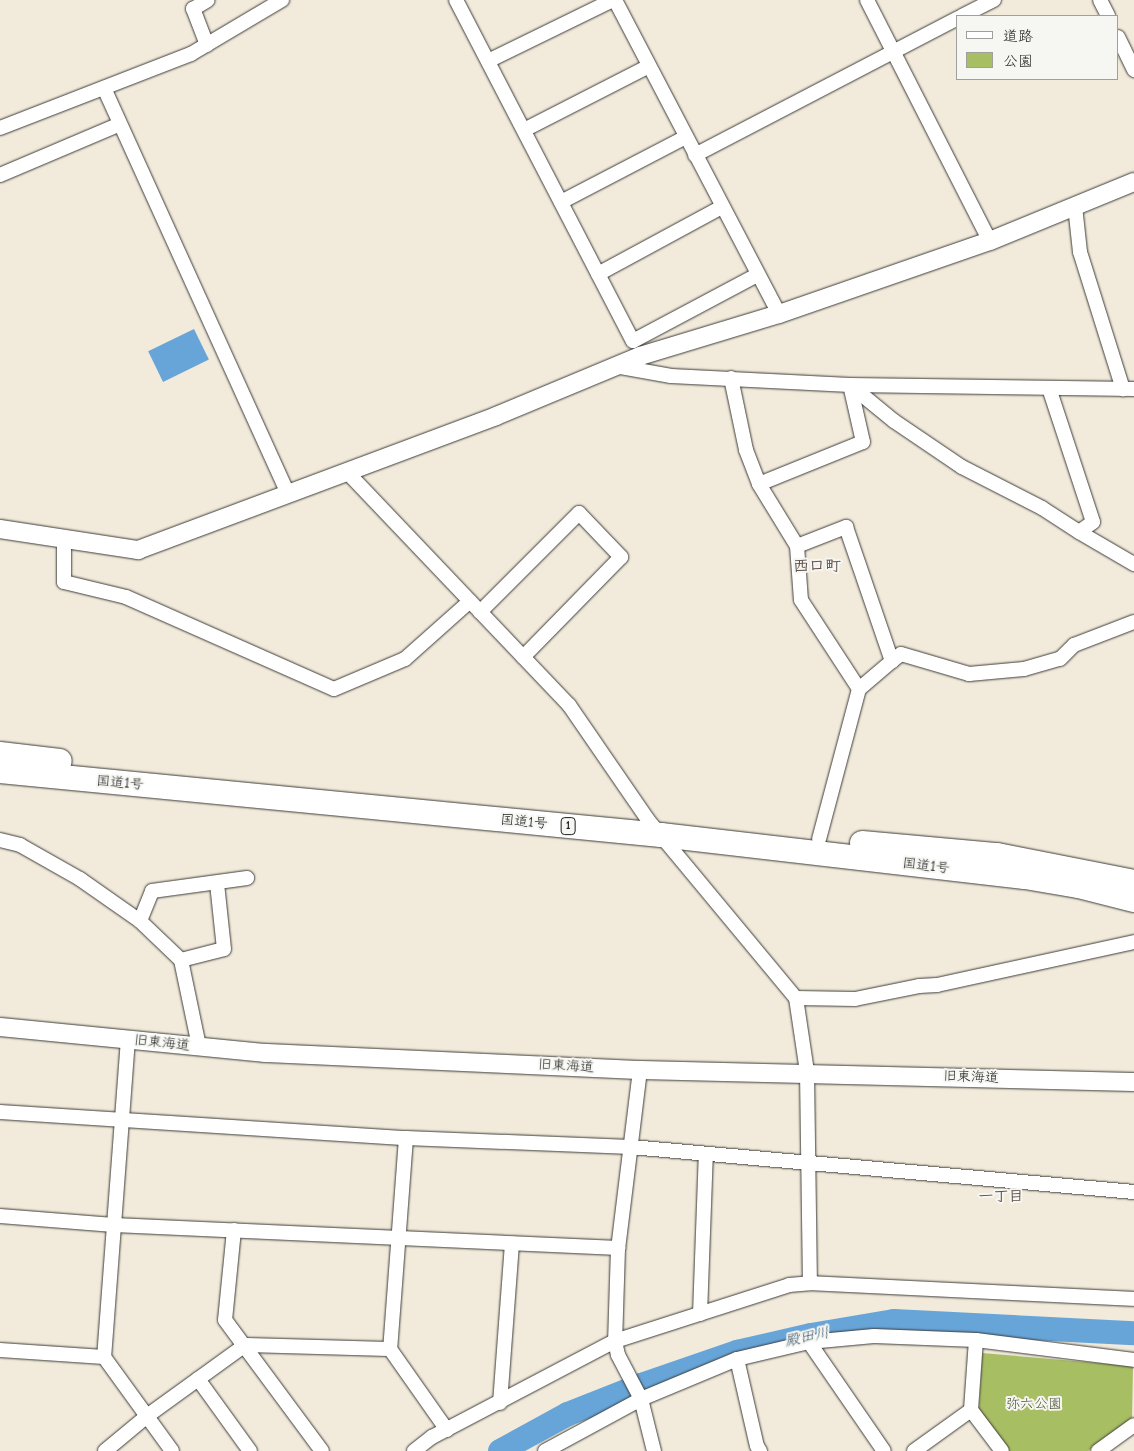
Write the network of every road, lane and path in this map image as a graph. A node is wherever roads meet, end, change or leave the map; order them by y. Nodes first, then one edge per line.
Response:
1 (208, 0) edge
2 (282, 0) edge
3 (456, 0) edge
4 (614, 0) edge
5 (867, 0) edge
6 (994, 0) edge
7 (1100, 0) edge
8 (964, 15) edge
9 (1108, 15) edge
10 (956, 19) edge
11 (1119, 39) edge
12 (207, 45) junction
13 (893, 51) junction
14 (488, 61) junction
15 (649, 66) junction
16 (1134, 70) edge
17 (104, 88) junction
18 (120, 124) junction
19 (0, 128) edge
20 (524, 130) junction
21 (686, 137) junction
22 (695, 155) junction
23 (0, 175) edge
24 (1134, 182) edge
25 (561, 202) junction
26 (722, 206) junction
27 (1075, 206) junction
28 (990, 241) junction
29 (598, 274) junction
30 (757, 275) junction
31 (779, 314) junction
32 (615, 366) junction
33 (731, 378) junction
34 (850, 385) junction
35 (1049, 388) junction
36 (1128, 389) edge
37 (347, 472) junction
38 (759, 484) junction
39 (288, 494) junction
40 (0, 529) edge
41 (1079, 532) junction
42 (64, 540) junction
43 (797, 546) junction
44 (1134, 564) edge
45 (470, 601) junction
46 (480, 612) junction
47 (1134, 622) edge
48 (523, 657) junction
49 (892, 661) junction
50 (858, 689) junction
51 (0, 754) edge
52 (0, 771) edge
53 (655, 827) junction
54 (819, 839) junction
55 (0, 840) edge
56 (248, 878) dead end
57 (1134, 882) edge
58 (217, 884) junction
59 (1134, 900) edge
60 (140, 921) junction
61 (1134, 942) edge
62 (182, 960) junction
63 (796, 998) junction
64 (0, 1027) edge
65 (128, 1039) junction
66 (199, 1046) junction
67 (640, 1070) junction
68 (807, 1072) junction
69 (1134, 1082) edge
70 (0, 1112) edge
71 (122, 1120) junction
72 (406, 1138) junction
73 (630, 1147) junction
74 (706, 1154) junction
75 (808, 1164) junction
76 (1134, 1192) edge
77 (0, 1216) edge
78 (114, 1224) junction
79 (234, 1230) junction
80 (396, 1238) junction
81 (512, 1243) junction
82 (618, 1248) junction
83 (810, 1283) junction
84 (1134, 1299) edge
85 (700, 1314) junction
86 (976, 1340) junction
87 (615, 1341) junction
88 (809, 1342) junction
89 (245, 1345) junction
90 (390, 1349) junction
91 (0, 1350) edge
92 (104, 1357) junction
93 (737, 1359) junction
94 (1134, 1360) edge
95 (198, 1379) junction
96 (638, 1395) junction
97 (500, 1403) junction
98 (971, 1410) junction
99 (147, 1416) junction
100 (1134, 1426) edge
101 (447, 1430) junction
102 (105, 1451) edge
103 (172, 1451) edge
104 (250, 1451) edge
105 (322, 1451) edge
106 (414, 1451) edge
107 (545, 1451) edge
108 (654, 1451) edge
109 (760, 1451) edge
110 (884, 1451) edge
111 (914, 1451) edge
112 (1002, 1451) edge
113 (1098, 1451) edge

1 - 12 street
2 - 12 street
3 - 14 street
4 - 14 street
4 - 15 street
5 - 13 street
6 - 8 street
7 - 9 street
10 - 13 street
11 - 16 street
12 - 17 street
13 - 22 street
13 - 28 street
14 - 20 street
15 - 20 street
15 - 21 street
17 - 18 street
17 - 19 street
18 - 23 street
18 - 39 street
20 - 25 street
21 - 22 street
21 - 25 street
22 - 26 street
24 - 27 street
25 - 29 street
26 - 29 street
26 - 30 street
27 - 28 street
27 - 36 street
28 - 31 street
29 - 30 street
30 - 31 street
31 - 32 street
32 - 33 street
32 - 37 street
33 - 34 street
33 - 38 street
34 - 35 street
34 - 38 street
34 - 41 street
35 - 36 street
35 - 41 street
37 - 39 street
37 - 45 street
38 - 43 street
39 - 42 street
40 - 42 street
41 - 44 street
42 - 45 street
43 - 49 street
43 - 50 street
45 - 46 street
46 - 48 street
46 - 48 street
47 - 49 street
48 - 53 street
49 - 50 street
50 - 54 street
51 - 53 highway, 国道1号 / 1
52 - 53 highway, 国道1号 / 1
53 - 54 highway, 国道1号 / 1
53 - 59 highway, 国道1号 / 1
53 - 63 street
54 - 57 highway, 国道1号 / 1
55 - 60 street
56 - 58 street
58 - 60 street
58 - 62 street
60 - 62 street
61 - 63 street
62 - 66 street
63 - 68 street
64 - 65 street, 旧東海道
65 - 66 street, 旧東海道
65 - 71 street
66 - 67 street, 旧東海道
67 - 68 street, 旧東海道
67 - 73 street
68 - 69 street, 旧東海道
68 - 75 street
70 - 71 street
71 - 72 street
71 - 78 street
72 - 73 street
72 - 80 street
73 - 74 street
73 - 82 street
74 - 75 street
74 - 85 street
75 - 76 street
75 - 83 street
77 - 78 street
78 - 79 street
78 - 92 street
79 - 80 street
79 - 89 street
80 - 81 street
80 - 90 street
81 - 82 street
81 - 97 street
82 - 87 street
83 - 84 street
83 - 85 street
85 - 87 street
86 - 88 street
86 - 94 street
86 - 98 street
87 - 96 street
87 - 97 street
88 - 93 street
88 - 110 street
89 - 90 street
89 - 95 street
89 - 105 street
90 - 101 street
91 - 92 street
92 - 99 street
93 - 96 street
93 - 109 street
95 - 99 street
95 - 104 street
96 - 107 street
96 - 108 street
97 - 101 street
98 - 111 street
98 - 112 street
99 - 102 street
99 - 103 street
100 - 113 street
101 - 106 street

